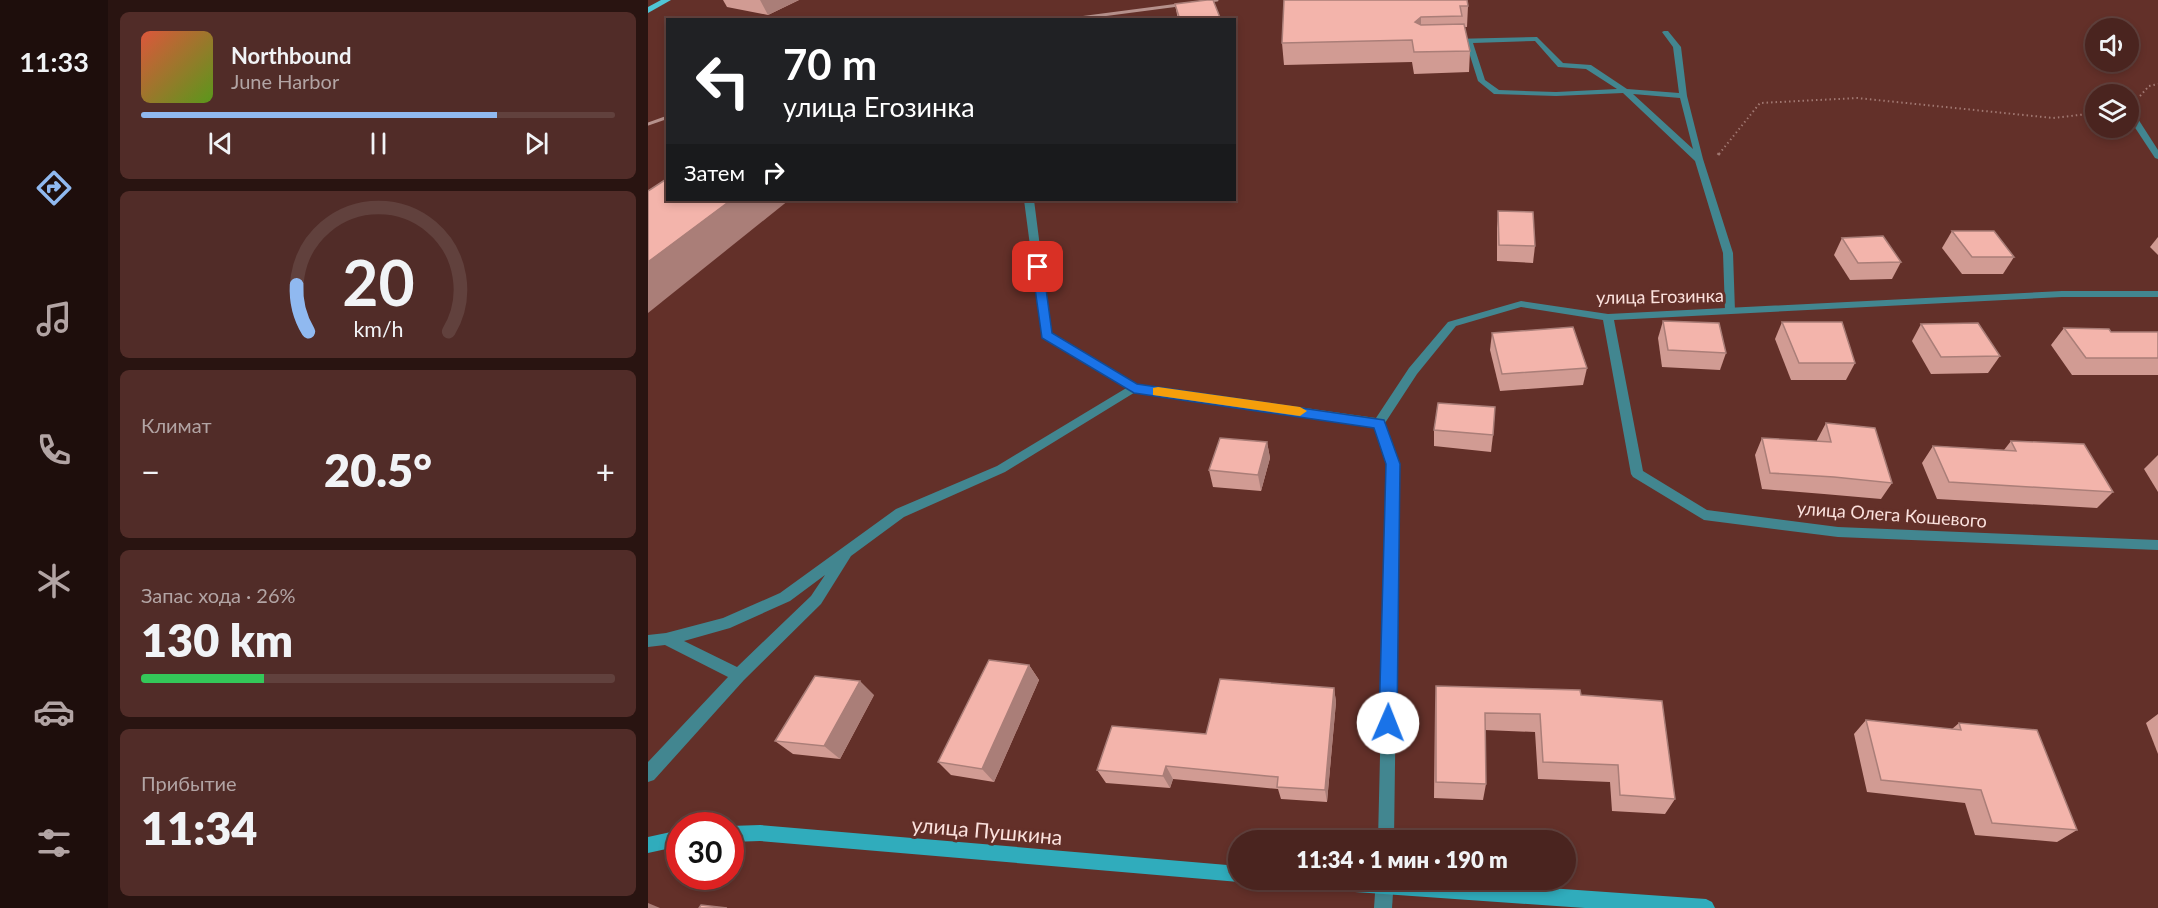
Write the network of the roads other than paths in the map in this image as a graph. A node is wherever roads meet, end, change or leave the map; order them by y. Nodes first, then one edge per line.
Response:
1 (668, 0) edge
2 (648, 10) edge
3 (1665, 32) dead end
4 (1469, 41) junction
5 (1445, 42) edge
6 (1625, 91) junction
7 (1683, 96) junction
8 (2139, 127) edge
9 (2158, 156) edge
10 (1699, 160) junction
11 (1029, 201) edge
12 (2158, 294) edge
13 (1730, 311) junction
14 (1608, 317) junction
15 (1134, 388) junction
16 (1379, 423) junction
17 (2158, 545) edge
18 (851, 549) junction
19 (666, 639) junction
20 (648, 641) edge
21 (739, 675) junction
22 (648, 774) edge
23 (1386, 830) edge
24 (744, 833) edge
25 (666, 840) edge
26 (648, 845) edge
27 (1228, 873) edge
28 (1384, 890) edge
29 (1475, 890) edge
30 (1383, 908) edge
31 (1706, 908) edge

1 - 2 main road
3 - 7 street
4 - 5 street
4 - 6 street
4 - 6 street
6 - 7 street
6 - 10 street
7 - 10 street
8 - 9 street
10 - 13 street
11 - 15 street
12 - 13 street, улица Егозинка
13 - 14 street, улица Егозинка
14 - 16 street, улица Егозинка
14 - 17 street, улица Олега Кошевого
15 - 16 street
15 - 18 street
16 - 23 street
18 - 19 street
18 - 21 street
19 - 20 street
19 - 21 street
21 - 22 street
24 - 27 street, улица Пушкина
25 - 26 street
28 - 30 street
29 - 31 street

